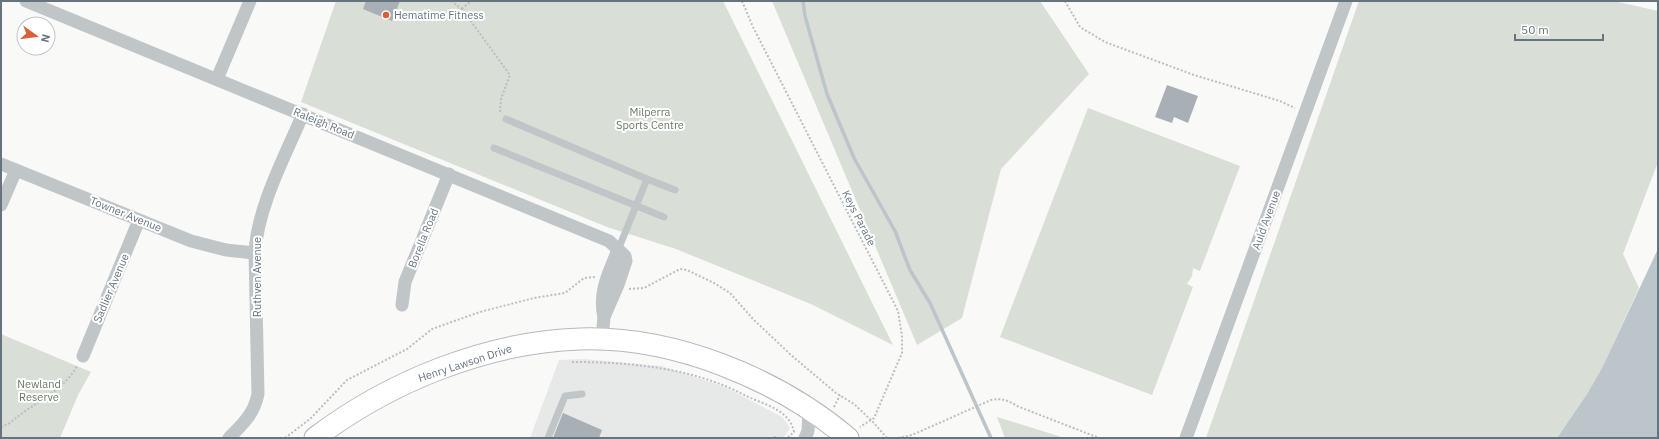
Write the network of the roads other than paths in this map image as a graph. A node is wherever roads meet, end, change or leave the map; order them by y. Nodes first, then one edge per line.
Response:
1 (26, 1) edge
2 (250, 1) edge
3 (1346, 1) edge
4 (217, 79) junction
5 (303, 114) junction
6 (506, 119) road end
7 (494, 148) dead end
8 (1, 164) edge
9 (16, 170) junction
10 (450, 174) junction
11 (647, 179) junction
12 (675, 190) dead end
13 (1, 205) edge
14 (637, 206) junction
15 (664, 217) dead end
16 (139, 220) junction
17 (618, 250) junction
18 (255, 253) junction
19 (402, 304) dead end
20 (602, 340) junction
21 (82, 356) road end
22 (582, 394) dead end
23 (809, 410) junction
24 (846, 437) edge
25 (229, 438) edge
26 (315, 438) edge
27 (548, 438) edge
28 (806, 438) edge
29 (1186, 438) edge

1 - 4 street, Raleigh Road
2 - 4 street
3 - 29 street, Auld Avenue
4 - 5 street, Raleigh Road
5 - 10 street, Raleigh Road
5 - 18 street, Ruthven Avenue
6 - 11 lane
7 - 14 lane
8 - 9 street, Towner Avenue
9 - 13 street
9 - 16 street, Towner Avenue
10 - 17 street, Raleigh Road
10 - 19 street, Borella Road
11 - 12 lane
11 - 14 lane
14 - 15 lane
14 - 17 lane
16 - 18 street, Towner Avenue
16 - 21 street, Sadlier Avenue
17 - 20 street, Raleigh Road
18 - 25 street, Ruthven Avenue
20 - 23 main road, Henry Lawson Drive
20 - 26 main road, Henry Lawson Drive
22 - 27 lane
23 - 24 main road, Henry Lawson Drive
23 - 28 street

